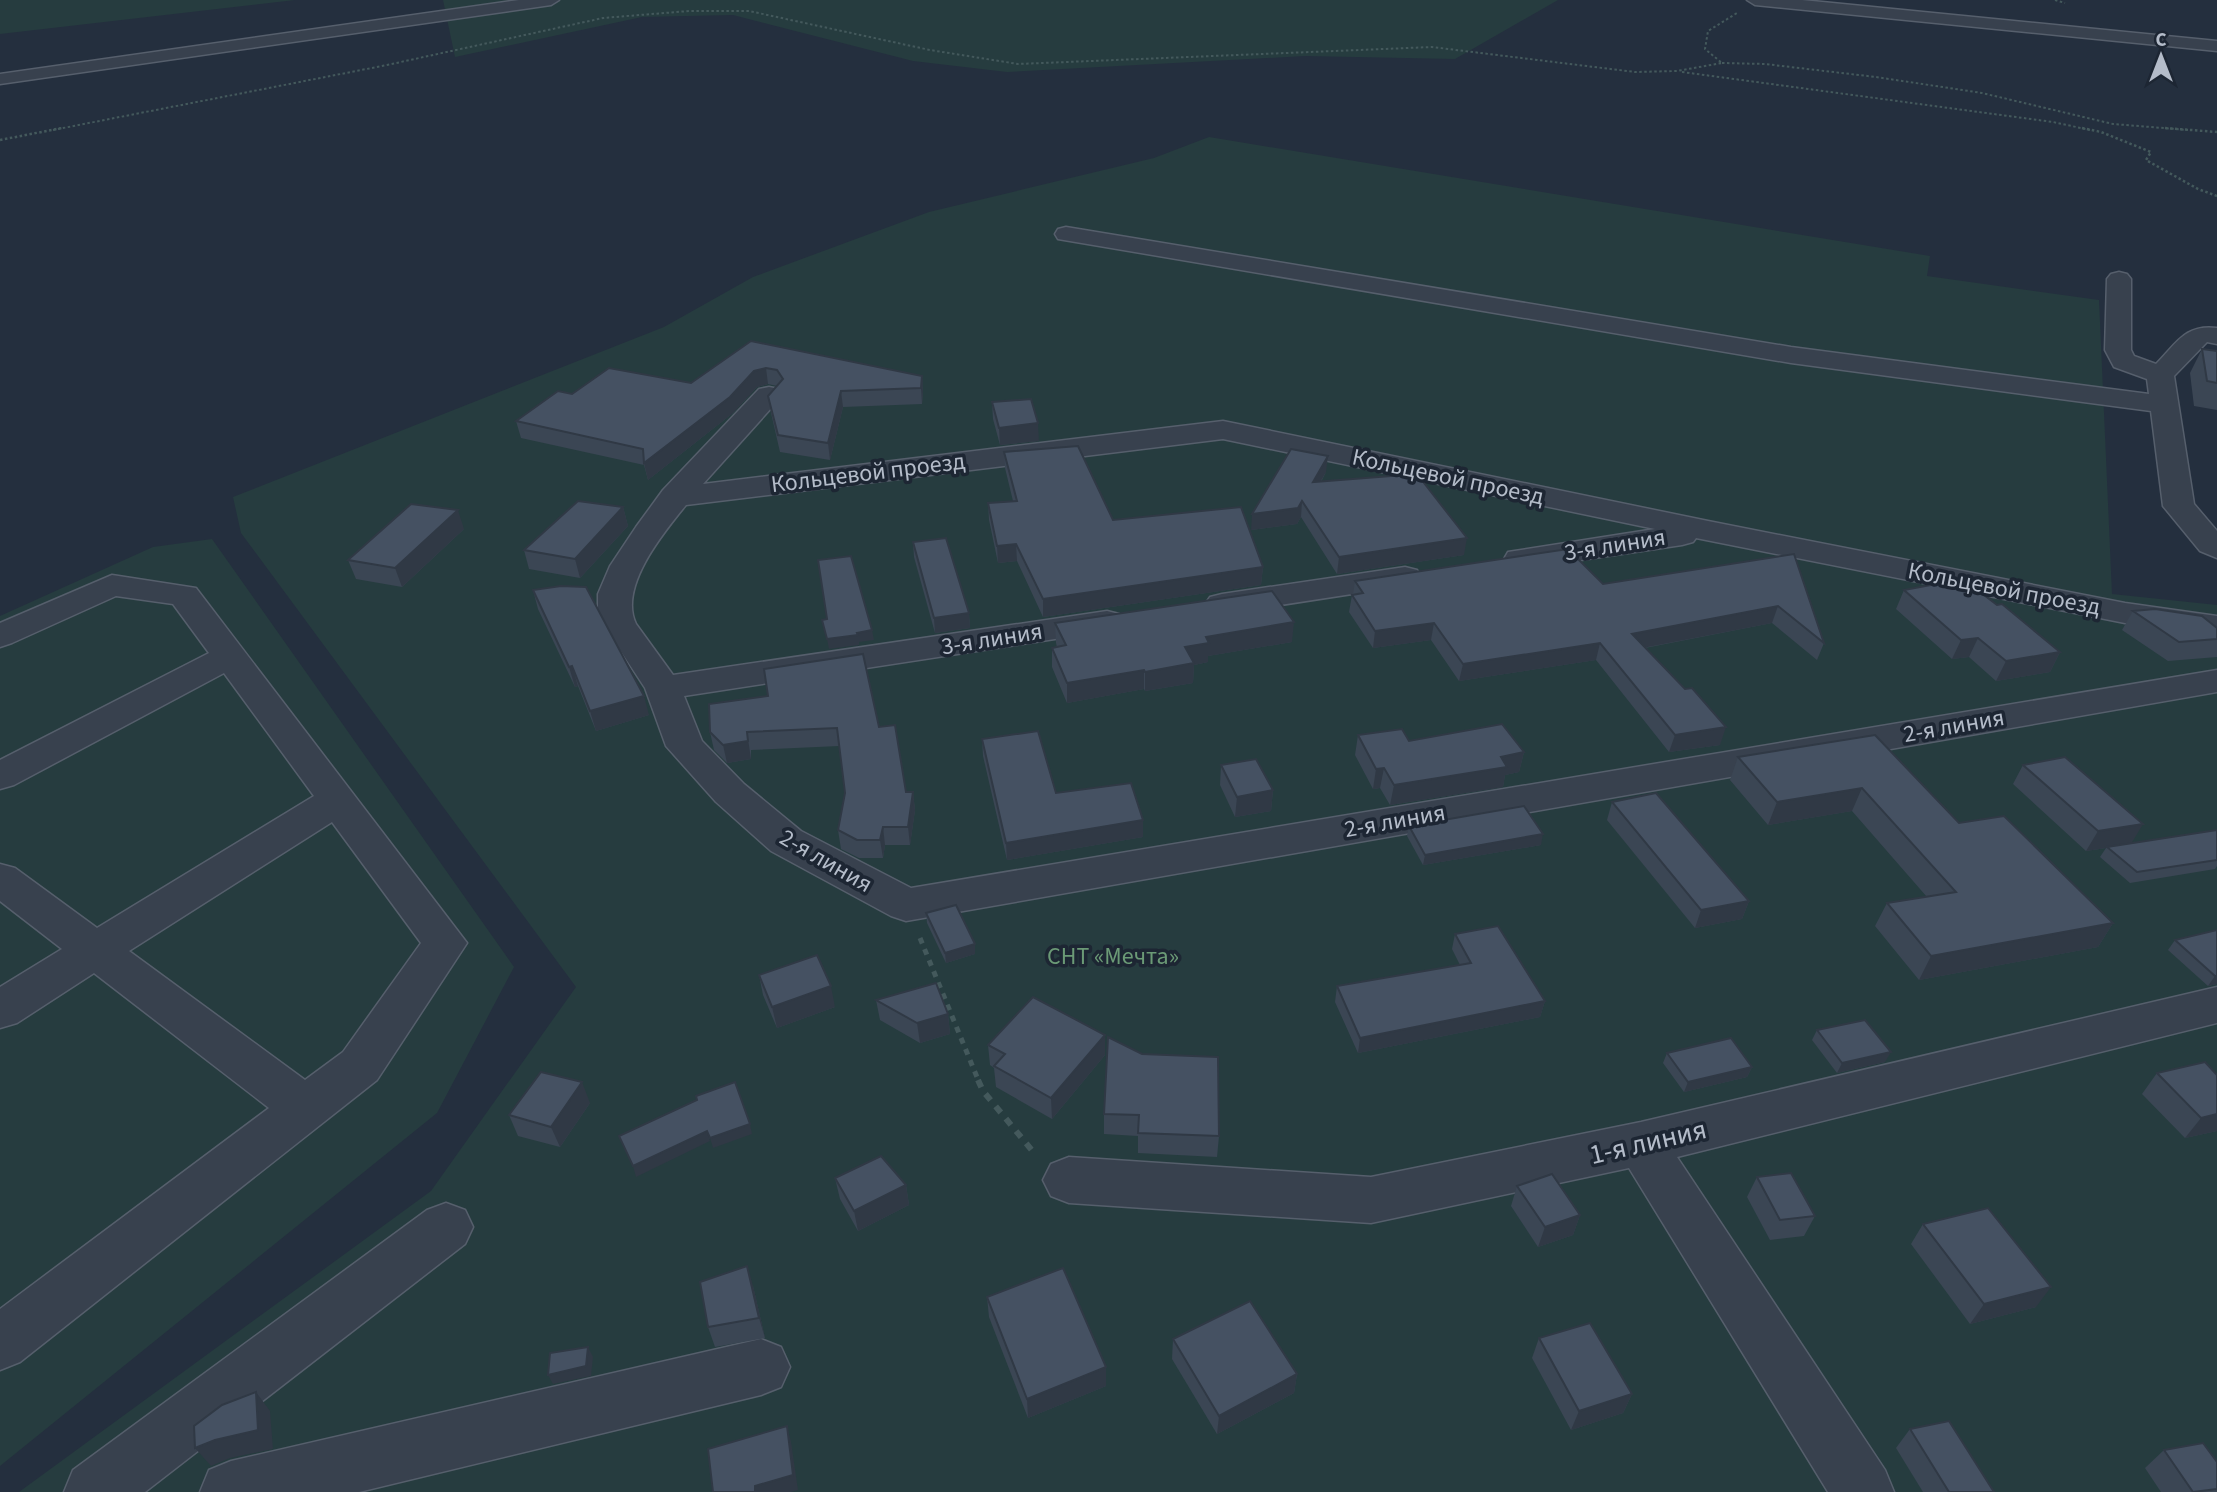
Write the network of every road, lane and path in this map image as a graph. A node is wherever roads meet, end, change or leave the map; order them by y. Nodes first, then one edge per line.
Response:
1 (551, 0) edge
2 (1762, 1) edge
3 (2217, 46) edge
4 (1722, 63) junction
5 (1678, 71) junction
6 (0, 79) edge
7 (2217, 132) edge
8 (0, 140) edge
9 (2217, 196) edge
10 (1066, 234) dead end
11 (2119, 279) dead end
12 (2217, 336) edge
13 (2160, 375) junction
14 (769, 395) edge
15 (2164, 404) junction
16 (674, 497) junction
17 (1708, 531) junction
18 (2217, 548) edge
19 (1488, 564) edge
20 (1433, 572) edge
21 (1185, 610) edge
22 (1144, 616) edge
23 (2217, 626) edge
24 (0, 636) edge
25 (230, 656) junction
26 (2217, 681) edge
27 (663, 688) junction
28 (0, 776) edge
29 (337, 800) junction
30 (0, 879) edge
31 (906, 905) junction
32 (95, 951) junction
33 (2217, 1005) edge
34 (0, 1010) edge
35 (306, 1108) junction
36 (1641, 1144) junction
37 (1069, 1180) joint
38 (446, 1227) dead end
39 (0, 1343) edge
40 (761, 1367) dead end
41 (95, 1492) edge
42 (231, 1492) edge
43 (1863, 1492) edge

1 - 6 street
2 - 3 street
2 - 4 path
4 - 5 path
4 - 7 path
5 - 8 path
5 - 9 path
10 - 15 street
11 - 13 street
12 - 13 street
13 - 15 street
14 - 16 street
15 - 18 street
16 - 17 street, Кольцевой проезд
16 - 27 street
17 - 19 street, 3-я линия
17 - 23 street, Кольцевой проезд
20 - 21 street
22 - 27 street, 3-я линия
24 - 25 street
25 - 28 street
25 - 29 street
26 - 31 street, 2-я линия
27 - 31 street, 2-я линия
29 - 32 street
29 - 35 street
30 - 32 street
31 - 37 path
32 - 34 street
32 - 35 street
33 - 36 street, 1-я линия
35 - 39 street
36 - 37 street, 1-я линия
36 - 43 street
38 - 41 street
40 - 42 street

